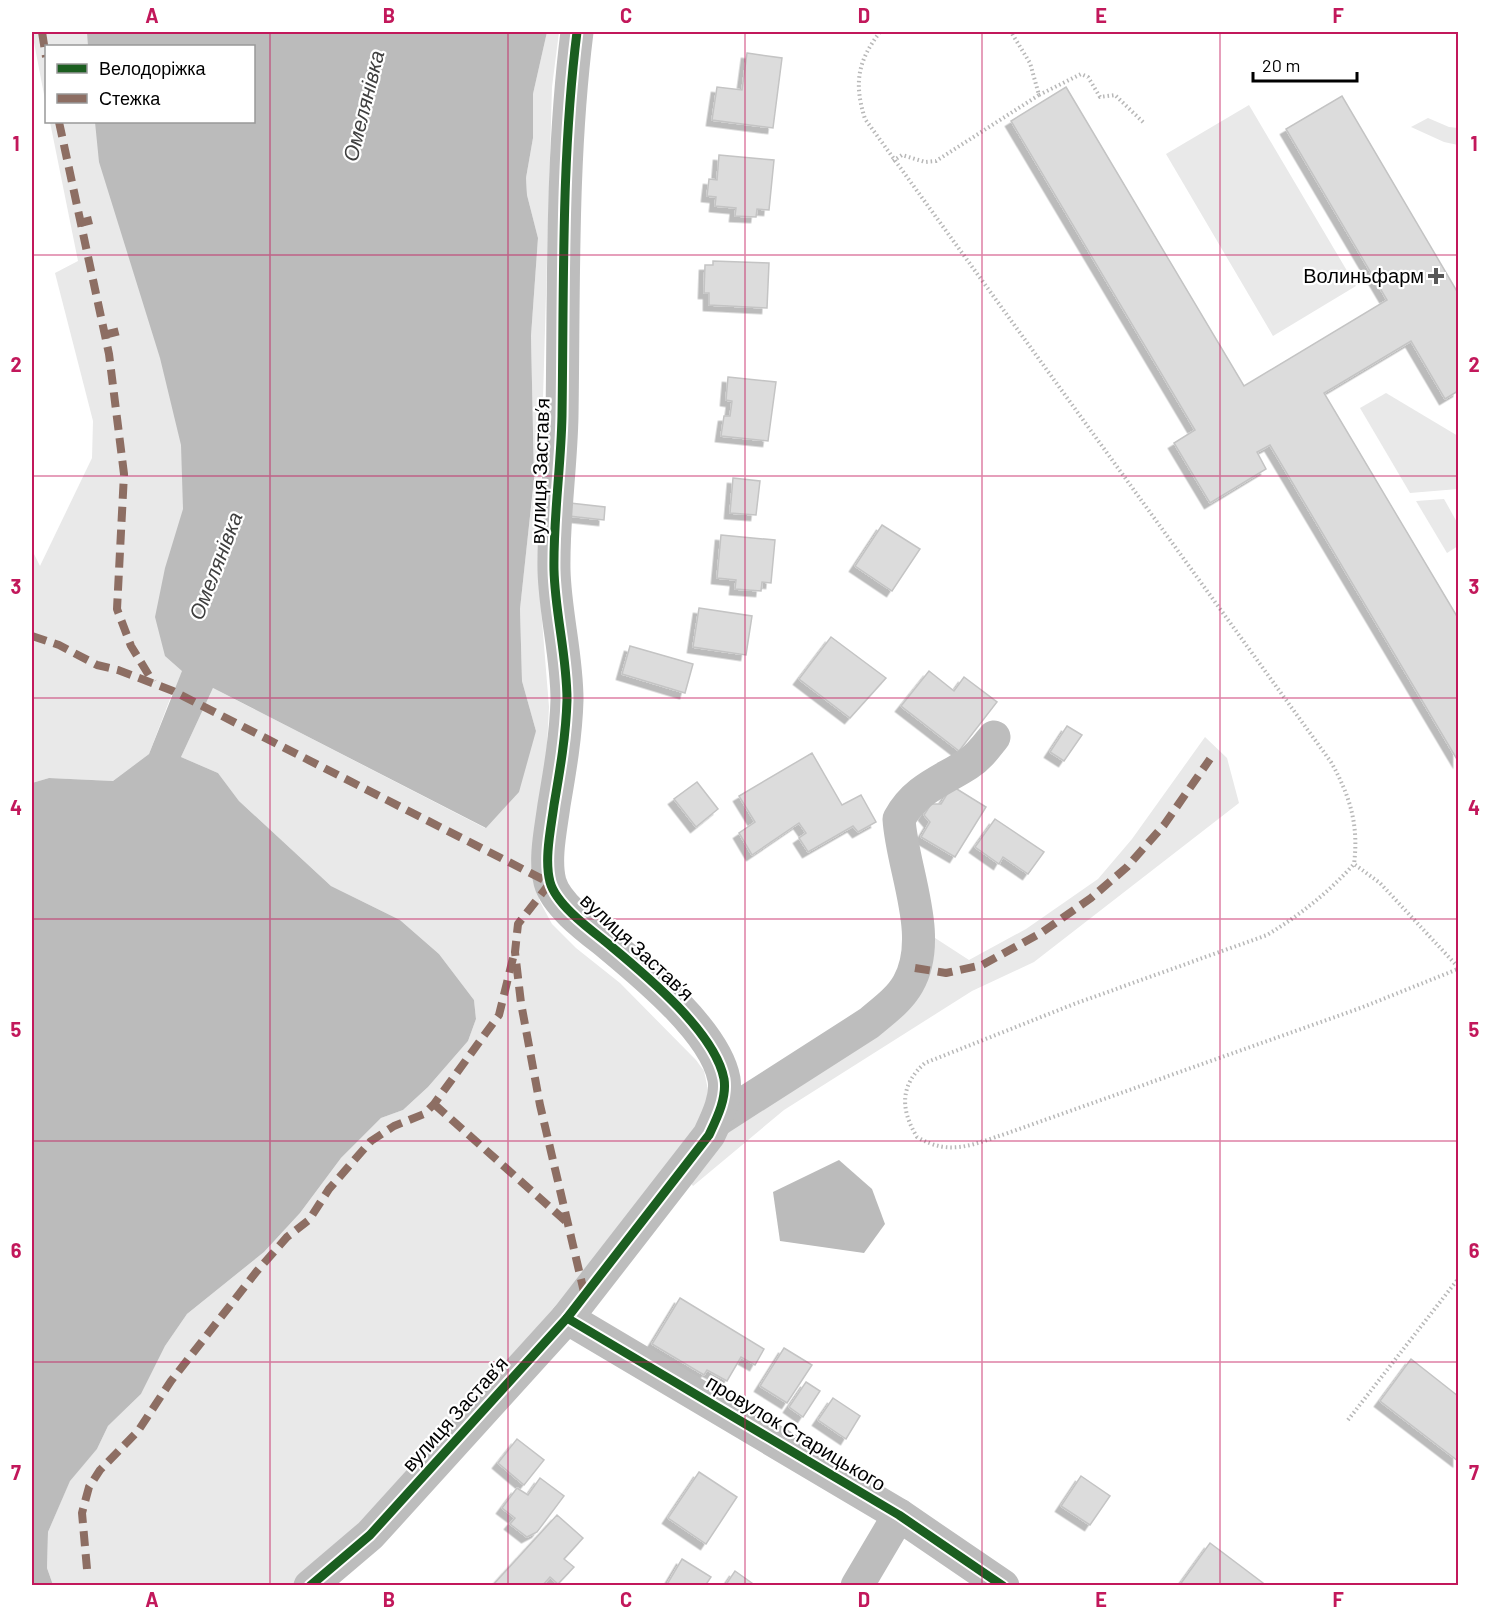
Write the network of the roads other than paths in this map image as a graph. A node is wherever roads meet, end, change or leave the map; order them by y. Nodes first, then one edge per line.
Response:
1 (577, 32) edge
2 (994, 737) dead end
3 (716, 1121) junction
4 (567, 1318) junction
5 (899, 1515) junction
6 (310, 1586) edge
7 (857, 1586) edge
8 (1003, 1586) edge

1 - 3 street, вулиця Заставʼя
2 - 3 street
3 - 4 street, вулиця Заставʼя
4 - 5 street, провулок Старицького
4 - 6 street, вулиця Заставʼя
5 - 7 street
5 - 8 street, провулок Старицького

